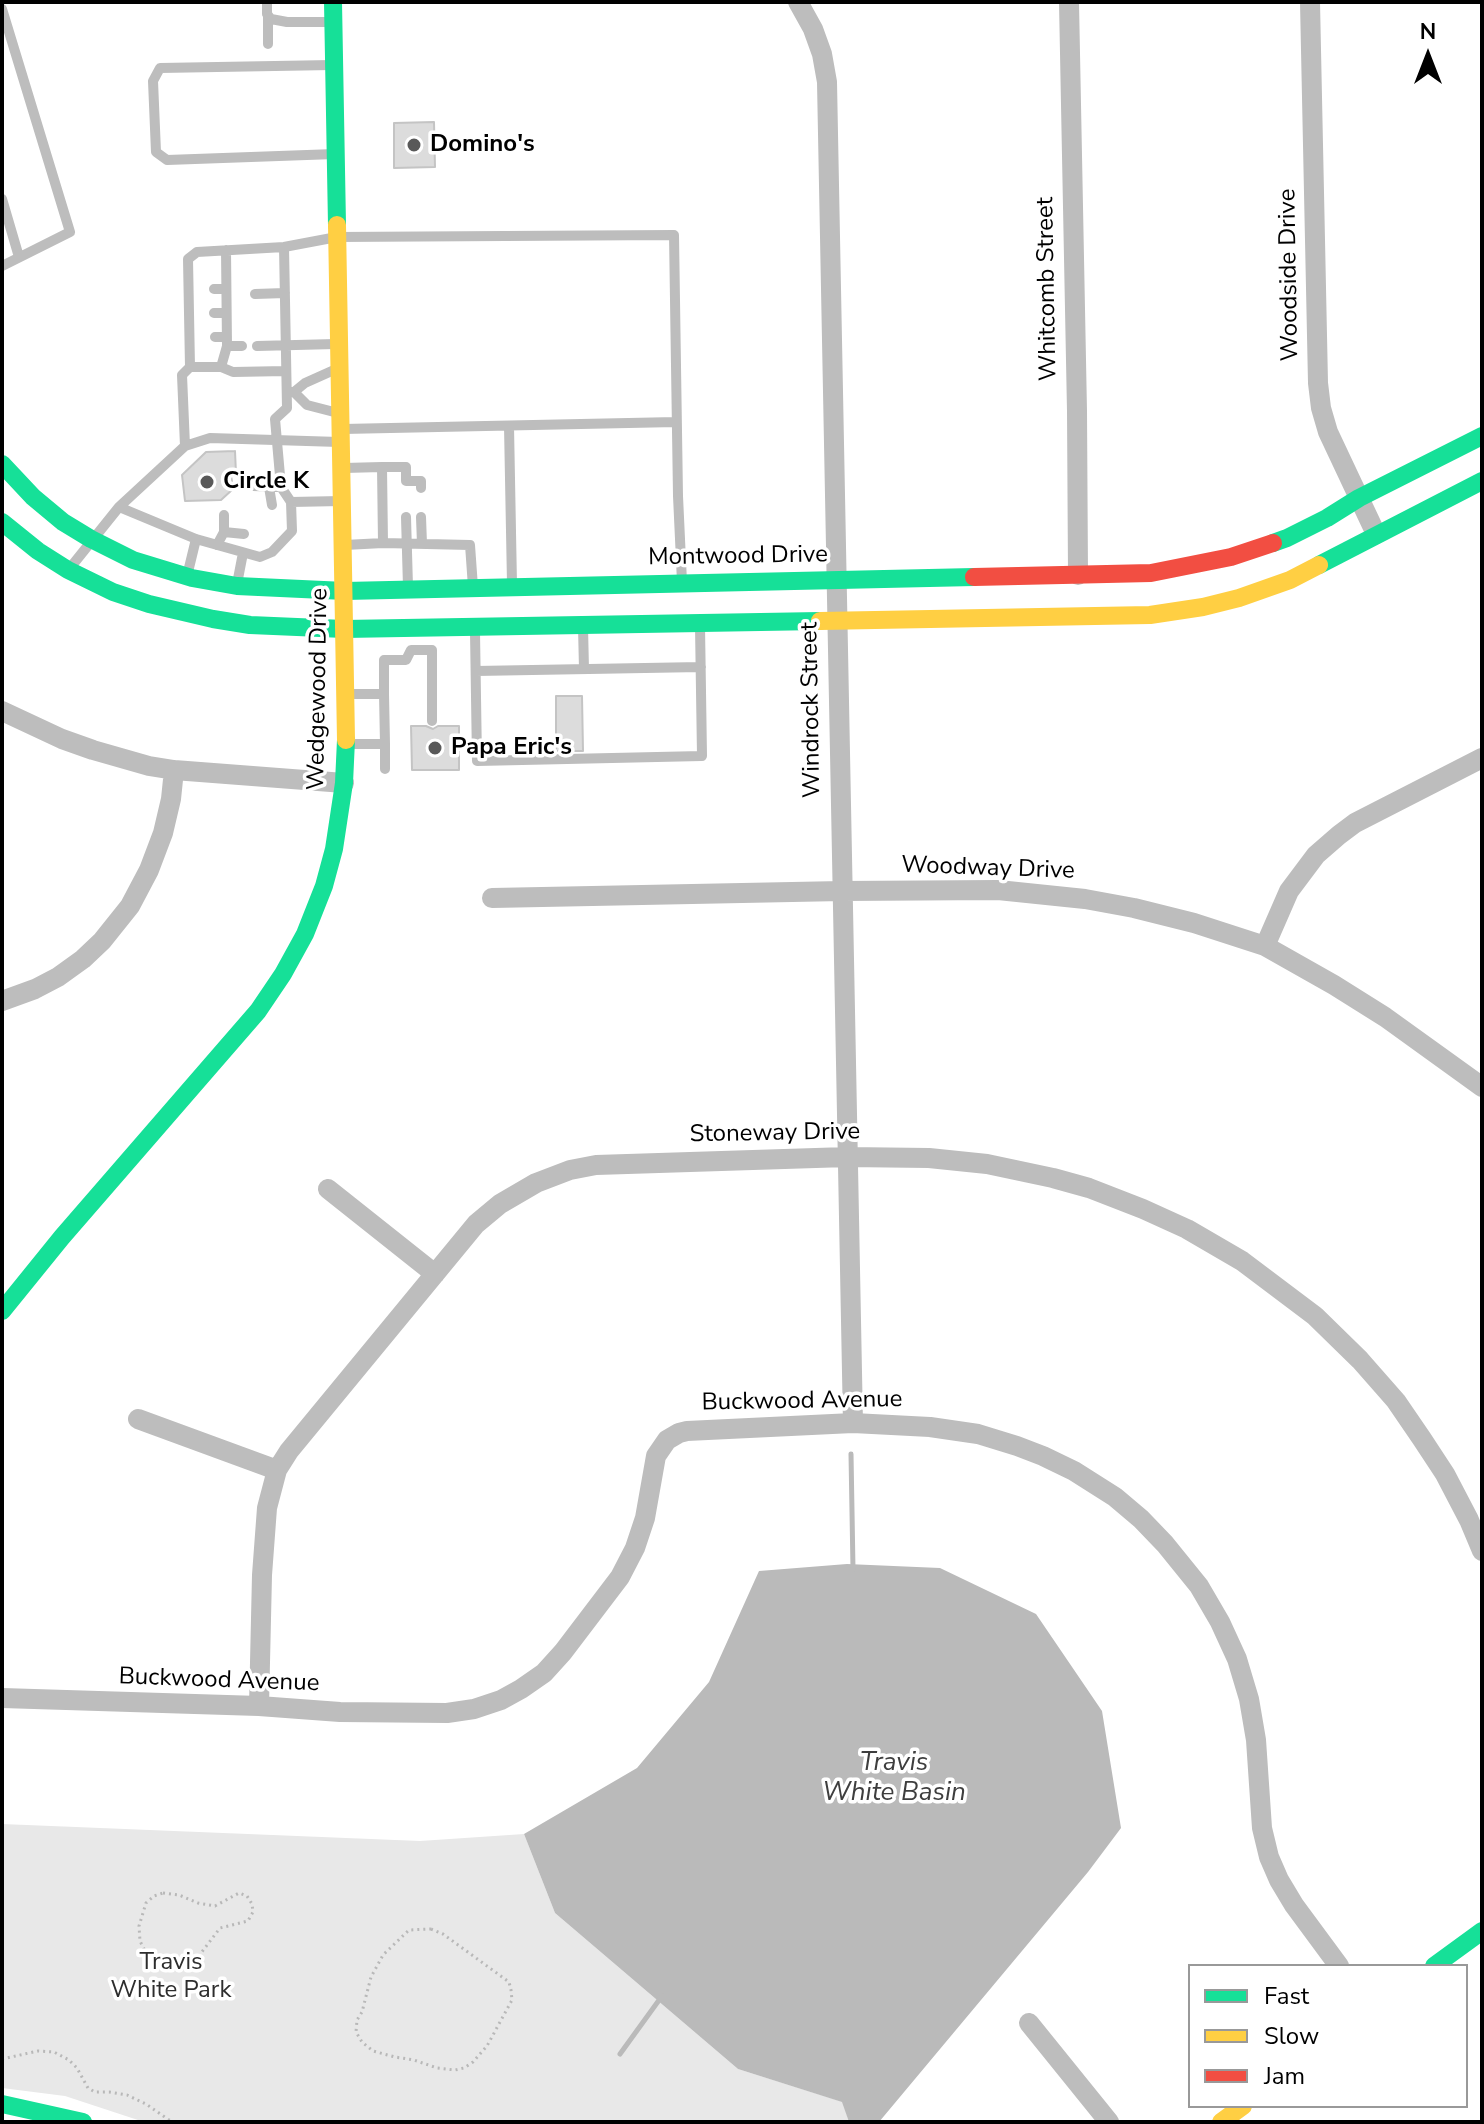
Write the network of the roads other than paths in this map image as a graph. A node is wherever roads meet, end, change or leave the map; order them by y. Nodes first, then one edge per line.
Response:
1 (267, 2) edge
2 (333, 2) edge
3 (798, 2) edge
4 (1069, 2) edge
5 (1310, 2) edge
6 (2, 9) edge
7 (268, 17) junction
8 (334, 22) junction
9 (268, 44) dead end
10 (334, 65) junction
11 (336, 154) junction
12 (2, 199) edge
13 (337, 237) junction
14 (284, 247) junction
15 (226, 250) junction
16 (19, 257) junction
17 (2, 266) edge
18 (214, 289) dead end
19 (226, 292) junction
20 (285, 293) junction
21 (239, 294) dead end
22 (255, 294) dead end
23 (214, 313) dead end
24 (226, 313) junction
25 (215, 337) dead end
26 (227, 342) junction
27 (339, 344) junction
28 (286, 345) junction
29 (242, 346) dead end
30 (257, 346) dead end
31 (190, 367) junction
32 (221, 367) junction
33 (340, 367) junction
34 (286, 371) junction
35 (290, 392) junction
36 (676, 422) junction
37 (509, 426) junction
38 (341, 428) junction
39 (1482, 436) edge
40 (278, 440) junction
41 (185, 446) junction
42 (2, 464) edge
43 (382, 467) junction
44 (342, 468) junction
45 (1482, 481) edge
46 (253, 486) dead end
47 (269, 487) junction
48 (281, 487) junction
49 (421, 488) dead end
50 (1359, 498) junction
51 (343, 501) junction
52 (291, 502) junction
53 (272, 505) dead end
54 (119, 507) junction
55 (224, 515) dead end
56 (406, 517) dead end
57 (421, 517) dead end
58 (2, 522) edge
59 (224, 532) junction
60 (244, 534) dead end
61 (1376, 534) junction
62 (91, 539) junction
63 (196, 539) junction
64 (383, 543) junction
65 (407, 544) junction
66 (422, 544) junction
67 (217, 545) junction
68 (342, 545) junction
69 (243, 553) junction
70 (68, 570) junction
71 (1078, 575) junction
72 (187, 577) junction
73 (836, 580) junction
74 (682, 582) junction
75 (237, 586) junction
76 (512, 587) junction
77 (473, 588) junction
78 (408, 589) junction
79 (345, 591) junction
80 (608, 604) junction
81 (836, 621) junction
82 (700, 623) junction
83 (583, 625) junction
84 (475, 626) junction
85 (432, 627) junction
86 (344, 629) junction
87 (432, 650) junction
88 (701, 667) junction
89 (584, 669) junction
90 (476, 671) junction
91 (346, 694) junction
92 (384, 694) junction
93 (2, 711) edge
94 (432, 721) dead end
95 (346, 744) junction
96 (385, 744) junction
97 (1482, 758) edge
98 (385, 769) dead end
99 (174, 770) junction
100 (344, 783) junction
101 (842, 891) junction
102 (492, 898) dead end
103 (1265, 946) junction
104 (2, 1001) edge
105 (1482, 1087) edge
106 (847, 1157) junction
107 (328, 1189) dead end
108 (435, 1274) junction
109 (2, 1311) edge
110 (138, 1419) dead end
111 (853, 1423) junction
112 (277, 1470) junction
113 (1482, 1551) edge
114 (2, 1698) edge
115 (259, 1706) junction
116 (1482, 1931) edge
117 (1338, 1964) edge
118 (1437, 1964) edge
119 (1029, 2023) dead end
120 (2, 2104) edge
121 (1240, 2108) edge
122 (50, 2118) edge
123 (83, 2122) edge
124 (1109, 2122) edge
125 (1221, 2122) edge

1 - 7 lane
2 - 8 main road, Wedgewood Drive
3 - 73 street, Windrock Street
4 - 71 street, Whitcomb Street
5 - 50 street, Woodside Drive
6 - 16 lane
7 - 8 lane
7 - 9 lane
8 - 10 main road, Wedgewood Drive
10 - 11 main road, Wedgewood Drive
10 - 11 lane
11 - 13 main road, Wedgewood Drive
12 - 16 lane
13 - 14 lane
13 - 27 main road, Wedgewood Drive
13 - 36 lane
14 - 15 lane
14 - 20 lane
15 - 19 lane
15 - 31 lane
16 - 17 lane
18 - 19 lane
19 - 21 lane
19 - 24 lane
20 - 22 lane
20 - 28 lane
23 - 24 lane
24 - 26 lane
25 - 26 lane
26 - 29 lane
26 - 32 lane
27 - 28 lane
27 - 33 main road, Wedgewood Drive
28 - 30 lane
28 - 34 lane
31 - 32 lane
31 - 41 lane
32 - 34 lane
33 - 35 lane
33 - 38 main road, Wedgewood Drive
34 - 35 lane
35 - 38 lane
35 - 40 lane
36 - 37 lane
36 - 74 lane
37 - 38 lane
37 - 76 lane
38 - 40 lane
38 - 44 main road, Wedgewood Drive
39 - 50 main road, Montwood Drive
40 - 41 lane
40 - 48 lane
41 - 54 lane
42 - 62 main road, Montwood Drive
43 - 44 lane
43 - 49 lane
43 - 64 lane
44 - 51 main road, Wedgewood Drive
45 - 61 main road, Montwood Drive
46 - 47 lane
47 - 48 lane
47 - 53 lane
48 - 52 lane
50 - 61 street, Woodside Drive
50 - 71 main road, Montwood Drive
51 - 52 lane
51 - 68 main road, Wedgewood Drive
52 - 69 lane
54 - 62 lane
54 - 63 lane
55 - 59 lane
56 - 65 lane
57 - 66 lane
58 - 70 main road, Montwood Drive
59 - 60 lane
59 - 67 lane
61 - 81 main road, Montwood Drive
62 - 70 lane
62 - 72 main road, Montwood Drive
63 - 67 lane
63 - 72 lane
64 - 65 lane
64 - 68 lane
65 - 66 lane
65 - 78 lane
66 - 77 lane
67 - 69 lane
68 - 79 main road, Wedgewood Drive
69 - 75 lane
70 - 86 main road, Montwood Drive
71 - 73 main road, Montwood Drive
72 - 75 main road, Montwood Drive
73 - 74 main road, Montwood Drive
73 - 81 street, Windrock Street
74 - 80 main road, Montwood Drive
75 - 79 main road, Montwood Drive
76 - 77 main road, Montwood Drive
76 - 80 main road, Montwood Drive
77 - 78 main road, Montwood Drive
78 - 79 main road, Montwood Drive
79 - 86 main road, Wedgewood Drive
80 - 82 main road, Montwood Drive
80 - 83 main road, Montwood Drive
81 - 82 main road, Montwood Drive
81 - 101 street, Windrock Street
82 - 88 lane
83 - 84 main road, Montwood Drive
83 - 89 lane
84 - 85 main road, Montwood Drive
84 - 90 lane
85 - 86 main road, Montwood Drive
85 - 87 lane
86 - 91 main road, Wedgewood Drive
87 - 92 lane
87 - 94 lane
88 - 89 lane
88 - 90 lane
89 - 90 lane
91 - 92 lane
91 - 95 main road, Wedgewood Drive
92 - 96 lane
93 - 99 street
95 - 96 lane
95 - 100 main road, Wedgewood Drive
96 - 98 lane
97 - 103 street
99 - 100 street
99 - 104 street
100 - 109 main road, Wedgewood Drive
101 - 102 street, Woodway Drive
101 - 103 street, Woodway Drive
101 - 106 street, Windrock Street
103 - 105 street, Woodway Drive
106 - 108 street, Stoneway Drive
106 - 111 street, Windrock Street
106 - 113 street, Stoneway Drive
107 - 108 street
108 - 112 street, Stoneway Drive
110 - 112 street
111 - 115 street, Buckwood Avenue
111 - 117 street, Buckwood Avenue
112 - 115 street, Stoneway Drive
114 - 115 street, Buckwood Avenue
116 - 118 main road
119 - 124 street
120 - 122 main road
121 - 125 main road
122 - 123 main road

